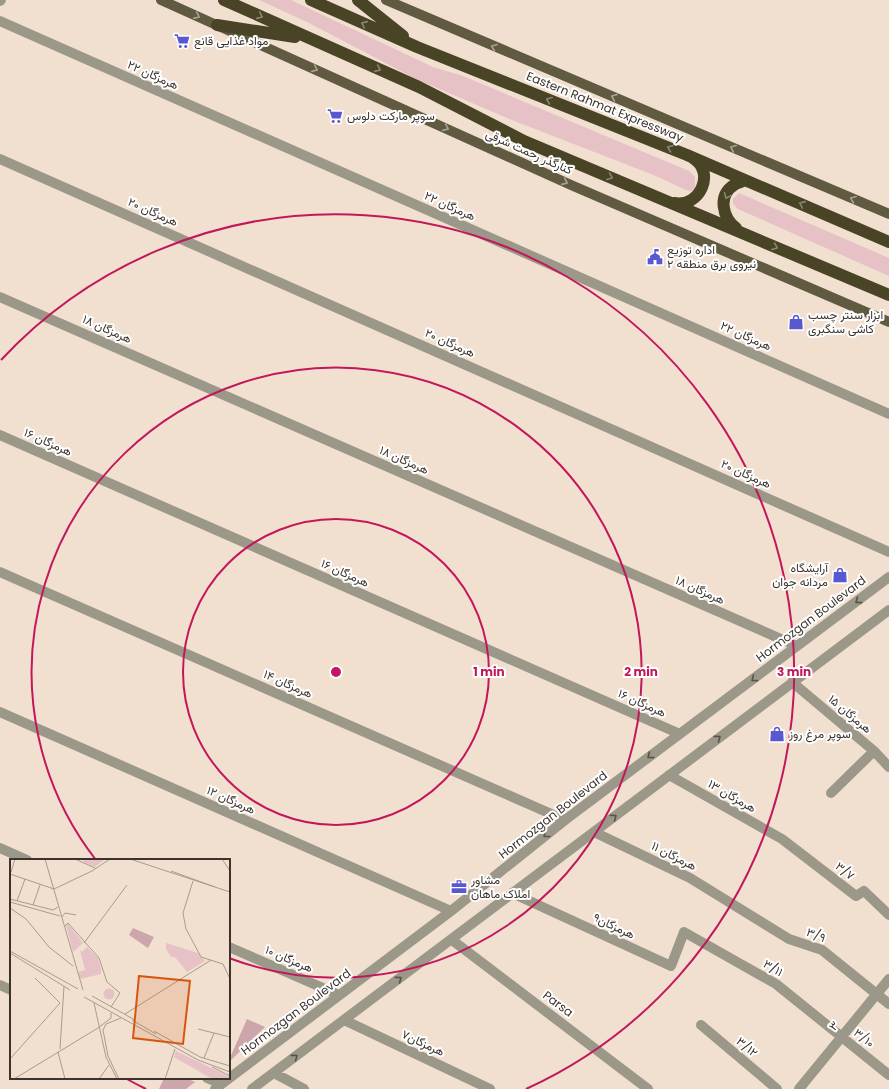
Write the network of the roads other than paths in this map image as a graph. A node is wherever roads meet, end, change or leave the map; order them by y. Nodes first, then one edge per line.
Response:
1 (161, 0) edge
2 (224, 0) edge
3 (311, 0) edge
4 (358, 0) edge
5 (386, 0) edge
6 (0, 21) edge
7 (218, 25) junction
8 (312, 39) junction
9 (417, 47) junction
10 (687, 155) junction
11 (0, 159) edge
12 (758, 185) junction
13 (669, 202) junction
14 (889, 214) edge
15 (740, 232) junction
16 (889, 242) edge
17 (889, 295) edge
18 (0, 296) edge
19 (889, 322) edge
20 (889, 414) edge
21 (0, 435) edge
22 (889, 552) edge
23 (0, 572) edge
24 (889, 577) edge
25 (889, 610) edge
26 (797, 646) junction
27 (792, 682) junction
28 (0, 712) edge
29 (680, 734) junction
30 (874, 751) junction
31 (889, 767) edge
32 (669, 775) junction
33 (831, 793) dead end
34 (565, 820) junction
35 (594, 832) junction
36 (782, 840) joint
37 (0, 848) edge
38 (25, 859) edge
39 (512, 893) junction
40 (739, 908) joint
41 (451, 911) junction
42 (889, 915) edge
43 (684, 932) joint
44 (452, 940) junction
45 (230, 947) edge
46 (889, 979) edge
47 (0, 985) edge
48 (10, 990) edge
49 (877, 994) junction
50 (340, 995) junction
51 (889, 1004) edge
52 (344, 1020) junction
53 (701, 1025) dead end
54 (842, 1037) junction
55 (274, 1073) junction
56 (889, 1075) edge
57 (230, 1078) edge
58 (208, 1079) edge
59 (229, 1079) edge
60 (218, 1087) edge
61 (252, 1089) edge
62 (304, 1089) edge
63 (490, 1089) edge
64 (648, 1089) edge
65 (777, 1089) edge
66 (799, 1089) edge

1 -> 7 main road, کنارگذر رحمت شرقی
2 -> 8 highway
9 -> 3 highway, Eastern Rahmat Expressway
4 - 9 highway
14 -> 5 main road
6 - 20 street, هرمزگان ۲۲
7 - 8 highway
7 -> 19 main road, کنارگذر رحمت شرقی
8 -> 13 highway
10 -> 9 highway, Eastern Rahmat Expressway
10 - 12 highway, Eastern Rahmat Expressway
10 - 13 highway
11 - 22 street, هرمزگان ۲۰
12 -> 15 highway
16 -> 12 highway, Eastern Rahmat Expressway
13 - 15 highway
15 -> 17 highway
18 - 26 street, هرمزگان ۱۸
21 - 29 street, هرمزگان ۱۶
23 - 34 street, هرمزگان ۱۴
24 -> 26 street, Hormozgan Boulevard
25 - 27 street
26 -> 29 street, Hormozgan Boulevard
27 - 30 street, هرمزگان ۱۵
32 -> 27 street
28 - 41 street, هرمزگان ۱۲
29 -> 34 street, Hormozgan Boulevard
30 - 31 street, هرمزگان ۱۵
30 - 33 street
35 -> 32 street
32 - 36 street, هرمزگان ۱۳
34 -> 41 street, Hormozgan Boulevard
35 - 39 street
35 - 40 street, هرمزگان ۱۱
36 - 42 street, ۳/۷
37 - 38 street
39 - 43 street, هرمزگان۹
39 - 44 street
40 - 49 street, ۳/۹
41 - 50 street, Hormozgan Boulevard
43 - 54 street, ۳/۱۱
52 -> 44 street
44 - 64 street, Parsa
45 - 50 street, هرمزگان ۱۰
46 - 49 street, ۳
47 - 48 street
49 - 51 street, ۳/۹
49 - 54 street, ۳
50 - 57 street, Hormozgan Boulevard
55 -> 52 street
52 - 63 street, هرمزگان۷
53 - 65 street, ۳/۱۲
54 - 56 street, ۳/۱۰
54 - 66 street, ۳
55 - 61 street
55 - 62 street
58 - 60 street
59 - 60 street, Hormozgan Boulevard

